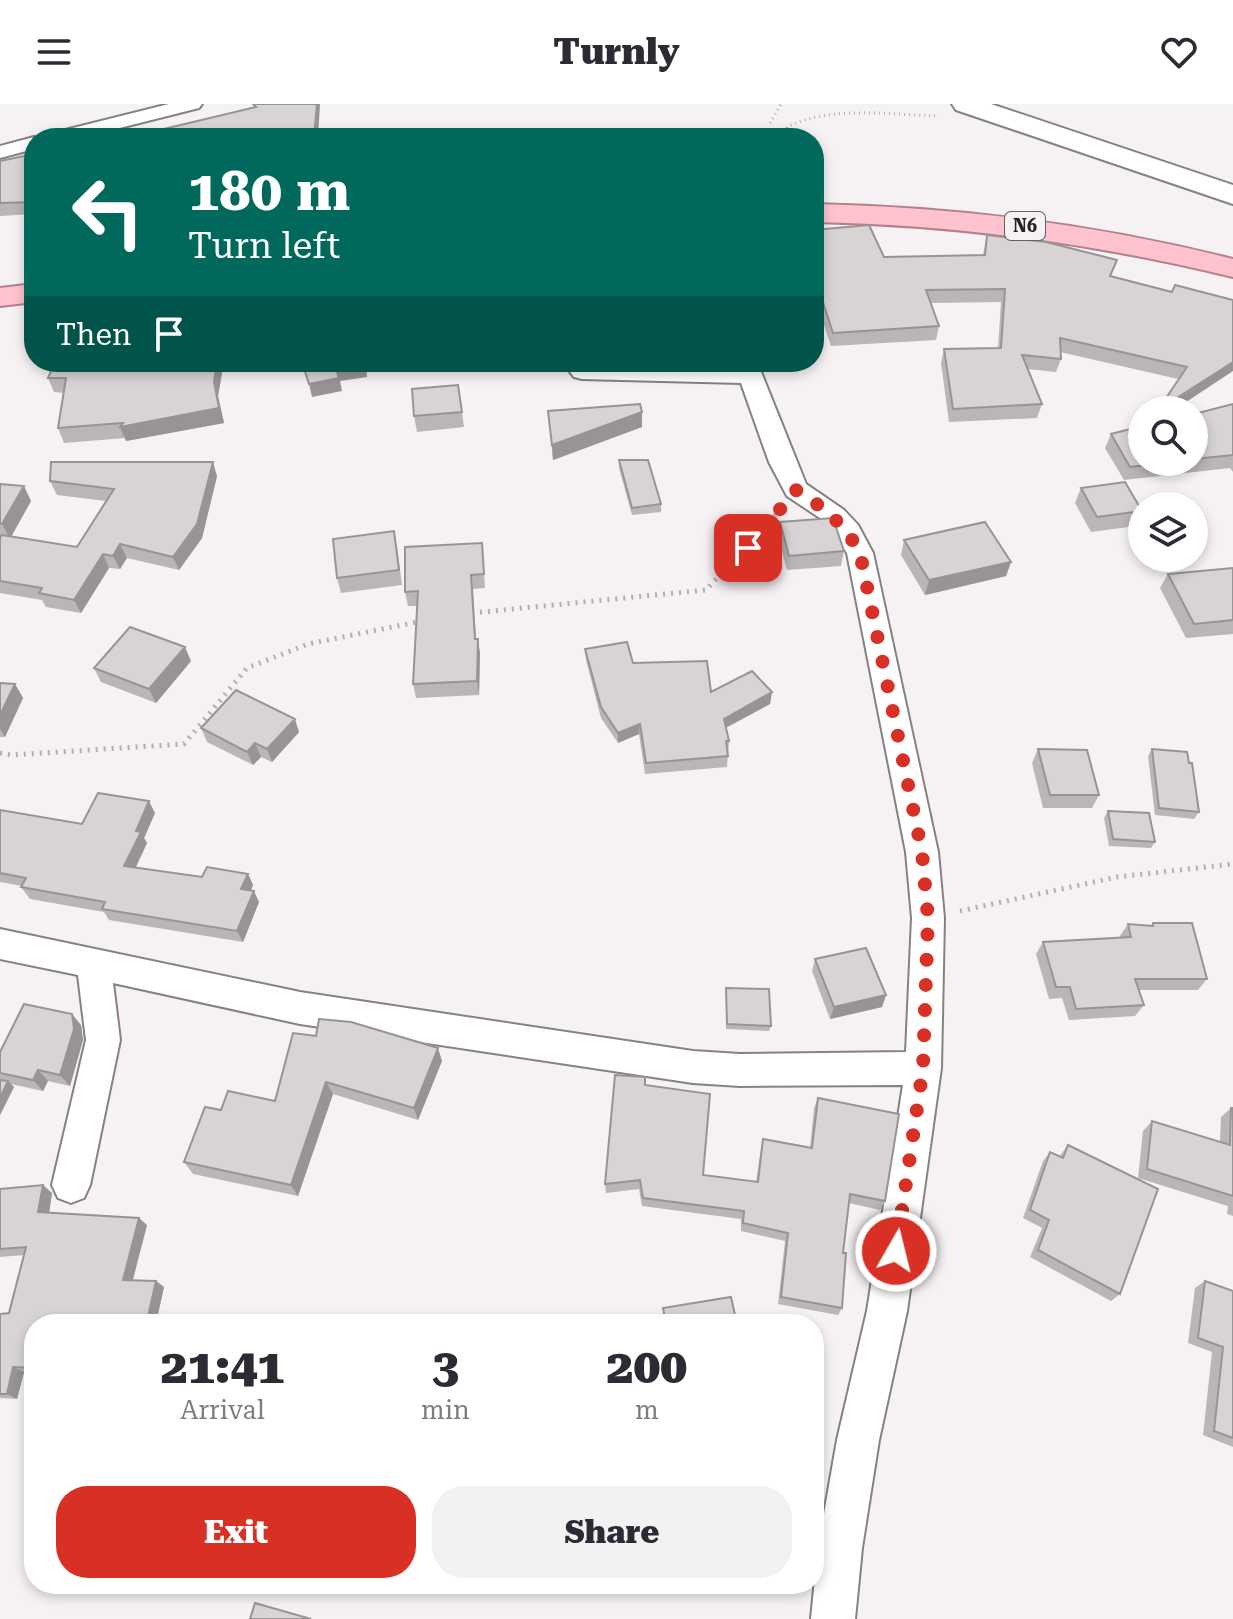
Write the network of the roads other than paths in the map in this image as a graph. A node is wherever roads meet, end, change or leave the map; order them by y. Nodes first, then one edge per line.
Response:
1 (120, 104) edge
2 (192, 104) edge
3 (977, 108) edge
4 (92, 128) edge
5 (98, 128) edge
6 (24, 146) edge
7 (0, 152) edge
8 (1233, 195) edge
9 (824, 213) edge
10 (1233, 268) edge
11 (24, 294) edge
12 (0, 297) edge
13 (749, 372) edge
14 (0, 944) edge
15 (93, 964) junction
16 (923, 1068) junction
17 (71, 1185) dead end
18 (833, 1619) edge

1 - 4 street
2 - 5 street
3 - 8 main road
6 - 7 street
9 - 10 highway, N6
11 - 12 highway
13 - 16 street
14 - 15 street
15 - 16 street
15 - 17 street
16 - 18 street

